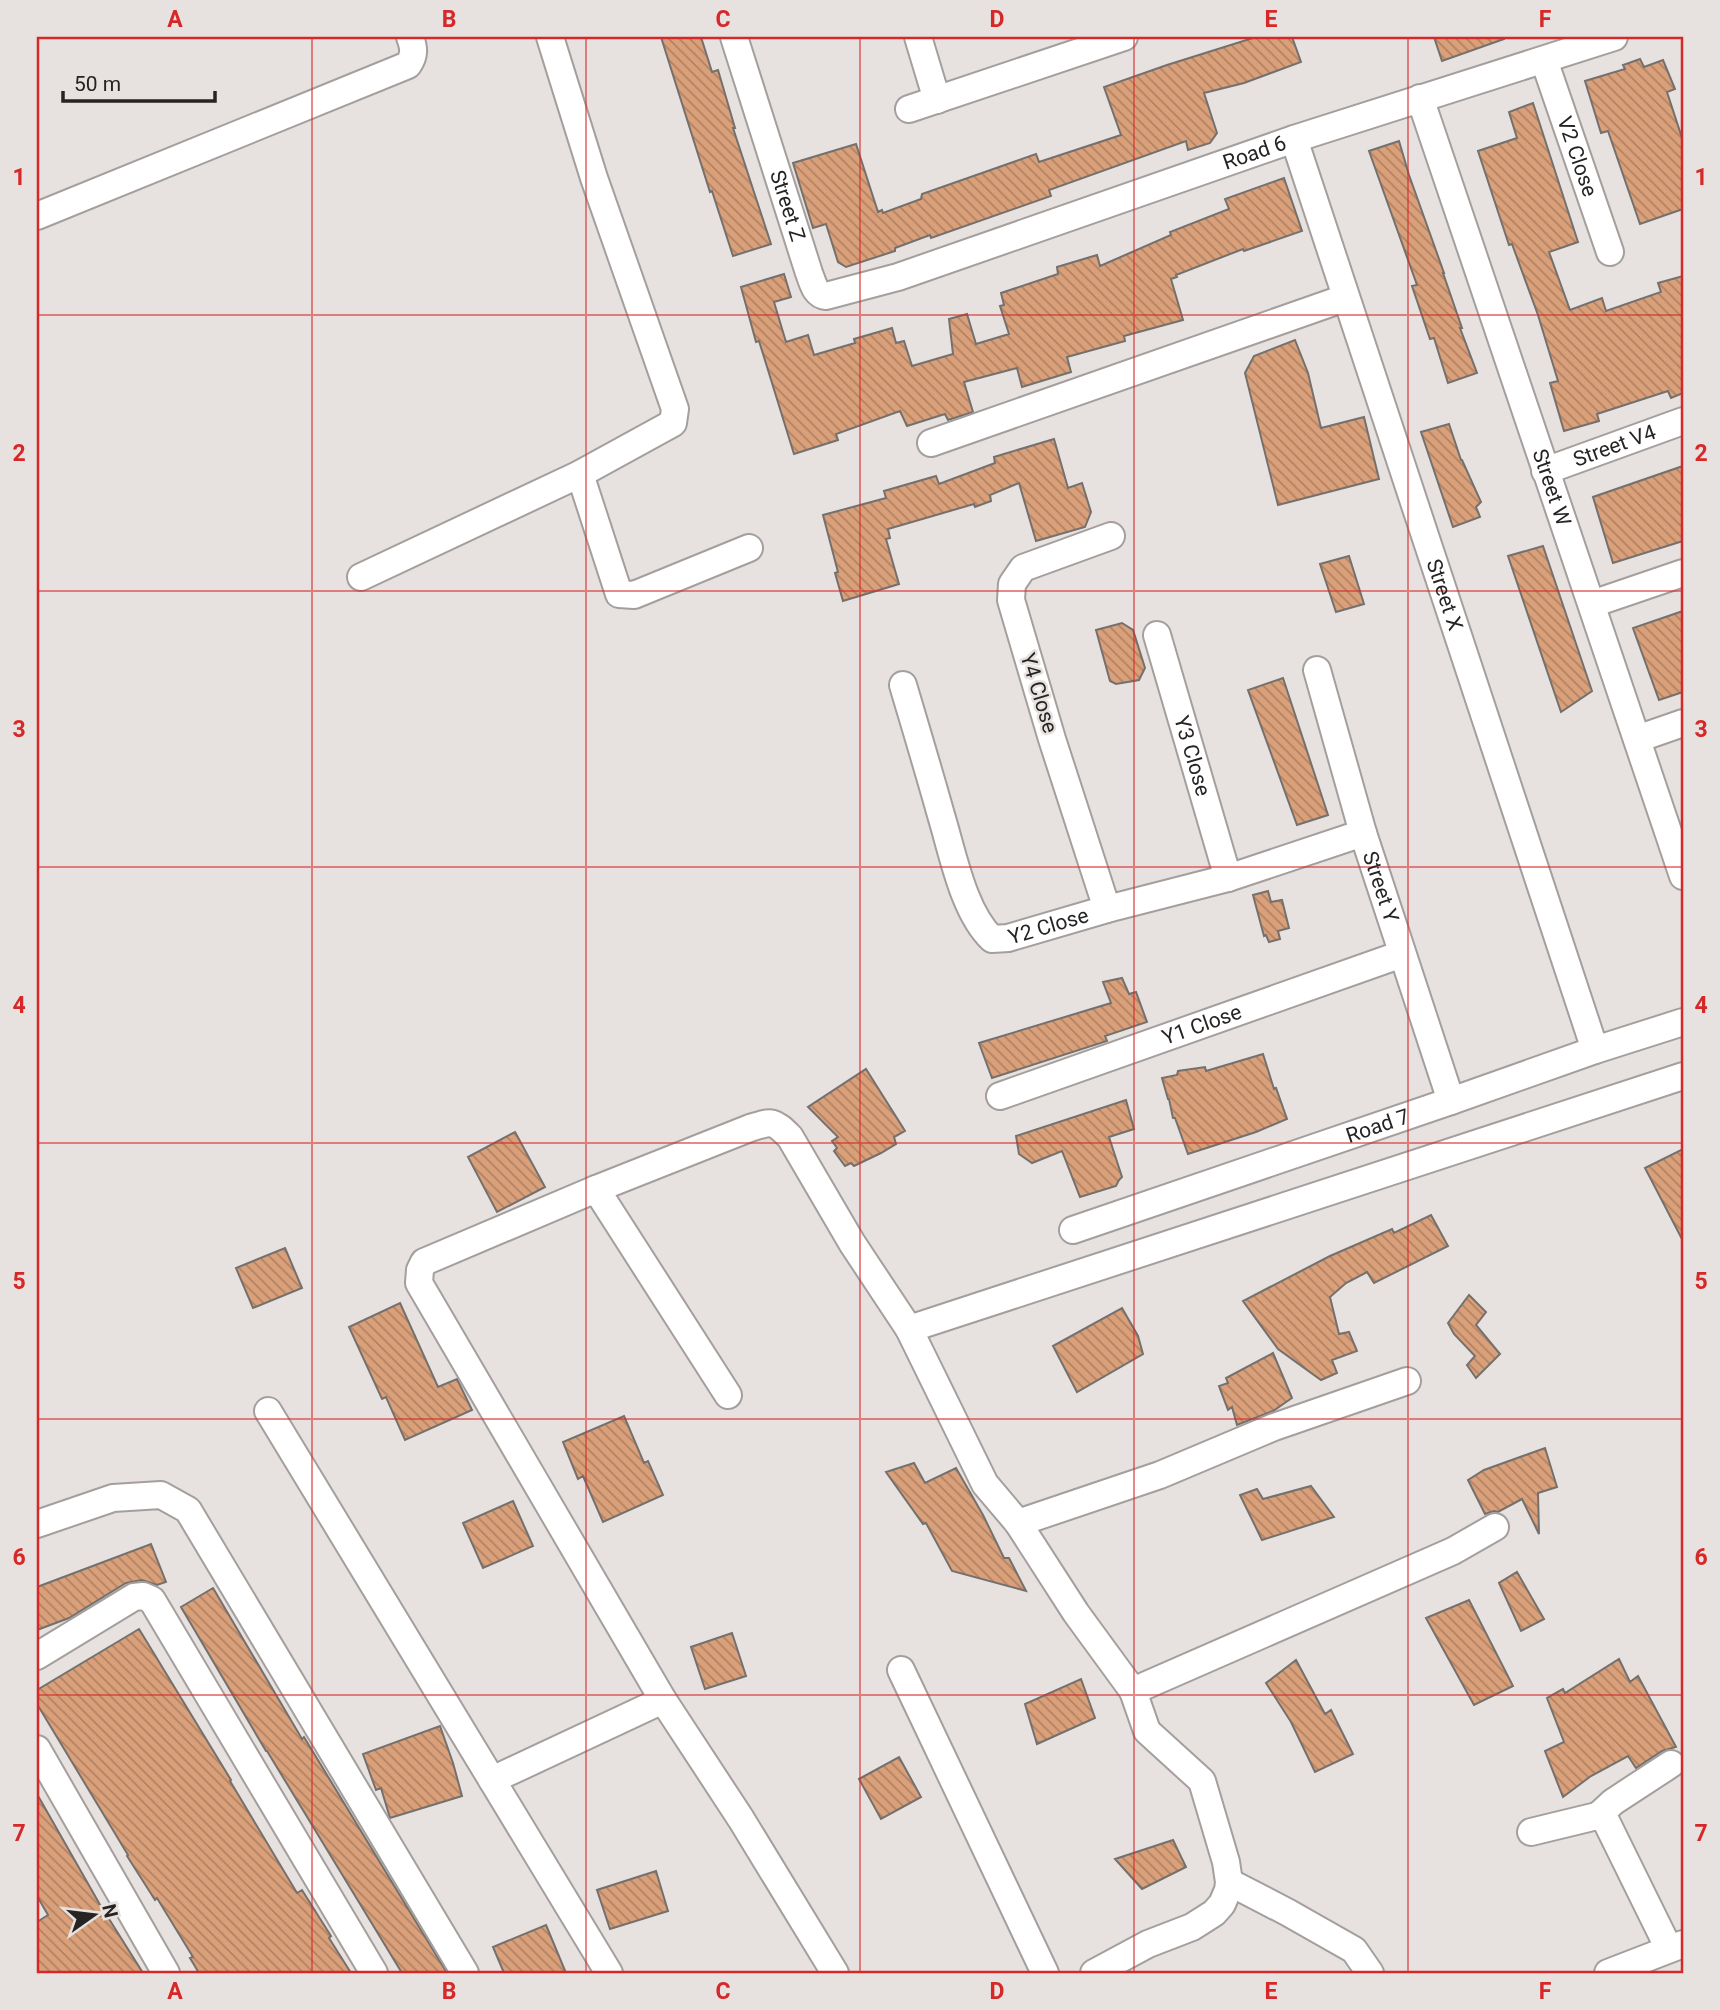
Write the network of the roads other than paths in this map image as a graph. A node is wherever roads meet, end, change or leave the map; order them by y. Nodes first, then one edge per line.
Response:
1 (410, 37) edge
2 (550, 37) edge
3 (734, 37) edge
4 (918, 37) edge
5 (1124, 37) edge
6 (1614, 37) edge
7 (1544, 60) junction
8 (1420, 98) junction
9 (937, 100) junction
10 (909, 109) dead end
11 (1294, 139) junction
12 (37, 216) edge
13 (1610, 252) dead end
14 (898, 277) joint
15 (1346, 298) junction
16 (1683, 421) edge
17 (931, 443) dead end
18 (1545, 471) junction
19 (580, 474) junction
20 (1111, 536) dead end
21 (749, 548) dead end
22 (1683, 573) edge
23 (361, 577) dead end
24 (1592, 604) junction
25 (1157, 635) dead end
26 (1317, 670) dead end
27 (903, 685) dead end
28 (1683, 723) edge
29 (1637, 738) junction
30 (1363, 833) junction
31 (1683, 875) edge
32 (1228, 878) junction
33 (1107, 909) junction
34 (1402, 954) junction
35 (1683, 1021) edge
36 (1595, 1050) junction
37 (1683, 1076) edge
38 (1000, 1096) dead end
39 (1451, 1101) junction
40 (596, 1189) junction
41 (1073, 1230) dead end
42 (909, 1328) junction
43 (1407, 1381) dead end
44 (728, 1395) dead end
45 (268, 1411) dead end
46 (1018, 1523) junction
47 (37, 1524) edge
48 (1495, 1527) dead end
49 (37, 1656) edge
50 (901, 1670) dead end
51 (1132, 1690) junction
52 (663, 1700) junction
53 (37, 1749) edge
54 (1671, 1764) dead end
55 (492, 1780) junction
56 (1599, 1815) junction
57 (1531, 1832) dead end
58 (1229, 1882) junction
59 (1676, 1946) edge
60 (166, 1973) edge
61 (374, 1973) edge
62 (465, 1973) edge
63 (609, 1973) edge
64 (835, 1973) edge
65 (1045, 1973) edge
66 (1094, 1973) edge
67 (1370, 1973) edge
68 (1608, 1973) edge

1 - 12 street
2 - 19 street
3 - 14 street, Street Z
4 - 9 street
5 - 9 street
6 - 7 street, Road 6
7 - 8 street, Road 6
7 - 13 street, V2 Close
8 - 11 street, Road 6
8 - 18 street, Street W
9 - 10 street
11 - 14 street, Road 6
11 - 15 street, Street X
15 - 17 street
15 - 36 street, Street X
16 - 18 street, Street V4
18 - 24 street, Street W
19 - 21 street
19 - 23 street
20 - 33 street, Y4 Close
22 - 24 street
24 - 29 street, Street W
25 - 32 street, Y3 Close
26 - 30 street, Street Y
27 - 33 street, Y2 Close
28 - 29 street
29 - 31 street, Street W
30 - 32 street, Y2 Close
30 - 34 street, Street Y
32 - 33 street, Y2 Close
34 - 38 street, Y1 Close
34 - 39 street, Street Y
35 - 36 street, Road 7
36 - 39 street, Road 7
37 - 42 street
39 - 41 street, Road 7
40 - 42 street
40 - 44 street
40 - 52 street
42 - 46 street
43 - 46 street
45 - 55 street
46 - 51 street
47 - 62 street
48 - 51 street
49 - 61 street
50 - 65 street
51 - 58 street
52 - 55 street
52 - 64 street
53 - 60 street
54 - 56 street
55 - 63 street
56 - 57 street
56 - 59 street
58 - 66 street
58 - 67 street
59 - 68 street

